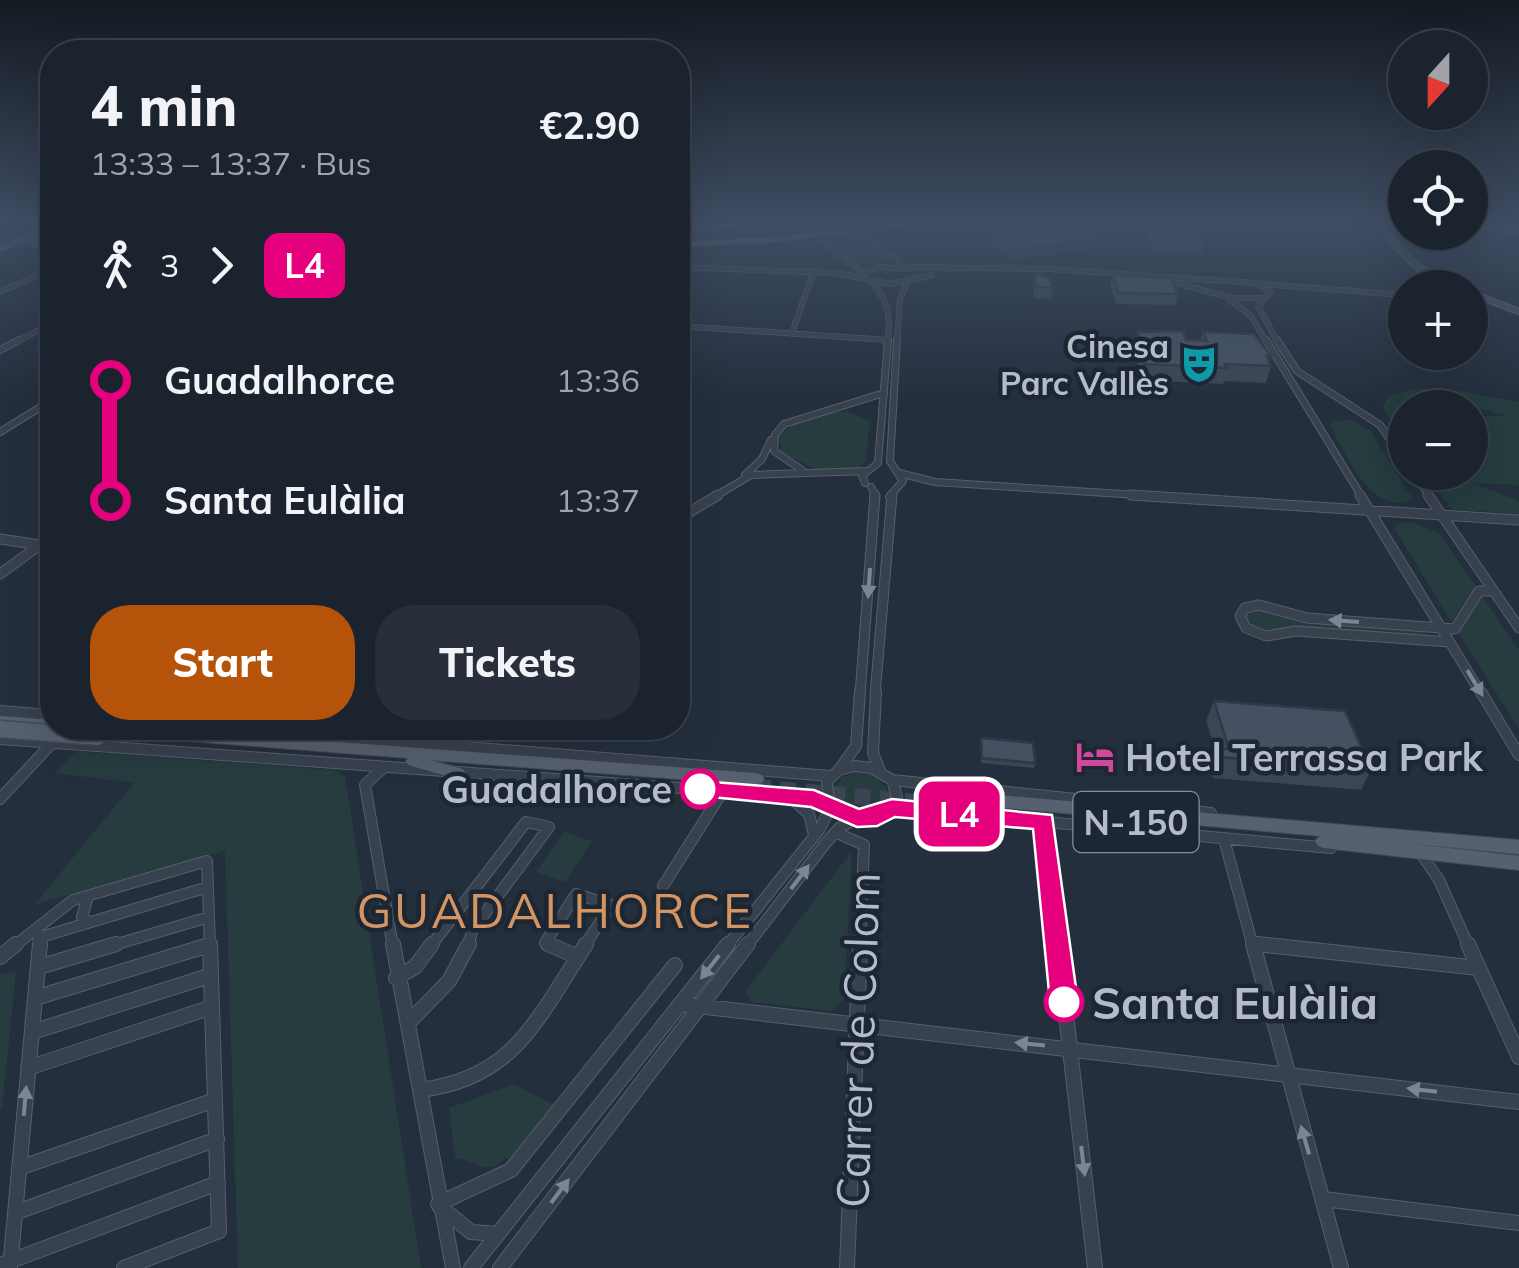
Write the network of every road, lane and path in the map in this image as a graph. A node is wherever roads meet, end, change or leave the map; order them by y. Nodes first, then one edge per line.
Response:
1 (27, 280) edge
2 (810, 280) edge
3 (869, 280) edge
4 (904, 280) edge
5 (1157, 280) edge
6 (1217, 280) edge
7 (1230, 280) edge
8 (1256, 283) junction
9 (0, 292) edge
10 (1220, 294) junction
11 (1388, 295) edge
12 (1388, 296) edge
13 (1266, 297) junction
14 (1488, 300) edge
15 (1518, 311) edge
16 (690, 327) edge
17 (40, 329) edge
18 (792, 334) junction
19 (888, 340) junction
20 (0, 350) edge
21 (884, 393) junction
22 (40, 407) edge
23 (0, 432) edge
24 (1388, 437) edge
25 (773, 438) junction
26 (869, 471) junction
27 (898, 472) junction
28 (815, 474) junction
29 (830, 475) junction
30 (740, 480) junction
31 (935, 482) junction
32 (868, 485) junction
33 (897, 486) junction
34 (1425, 490) edge
35 (1369, 510) junction
36 (690, 511) edge
37 (1441, 515) junction
38 (1519, 520) edge
39 (0, 539) edge
40 (40, 545) joint
41 (0, 574) edge
42 (1493, 590) junction
43 (1441, 628) junction
44 (1519, 628) edge
45 (1450, 642) junction
46 (0, 711) edge
47 (40, 714) edge
48 (0, 721) edge
49 (40, 724) edge
50 (0, 729) edge
51 (40, 730) edge
52 (0, 739) edge
53 (56, 740) edge
54 (231, 740) edge
55 (347, 740) edge
56 (394, 740) edge
57 (52, 743) junction
58 (455, 748) joint
59 (408, 752) junction
60 (1519, 756) edge
61 (382, 769) junction
62 (880, 771) junction
63 (457, 773) junction
64 (835, 773) junction
65 (892, 780) junction
66 (756, 783) tunnel mouth
67 (724, 791) junction
68 (788, 796) junction
69 (0, 799) edge
70 (830, 804) junction
71 (892, 808) junction
72 (857, 818) junction
73 (1044, 821) junction
74 (835, 832) junction
75 (1383, 834) junction
76 (814, 836) junction
77 (1224, 838) junction
78 (1519, 845) edge
79 (1426, 855) junction
80 (1519, 863) edge
81 (663, 886) dead end
82 (208, 887) junction
83 (88, 896) junction
84 (208, 917) junction
85 (90, 922) junction
86 (39, 933) junction
87 (1254, 944) junction
88 (209, 945) junction
89 (0, 956) edge
90 (578, 957) junction
91 (676, 965) dead end
92 (38, 967) junction
93 (1479, 968) junction
94 (210, 976) junction
95 (396, 978) junction
96 (36, 998) junction
97 (680, 1004) junction
98 (212, 1007) junction
99 (701, 1007) junction
100 (408, 1023) junction
101 (854, 1024) junction
102 (32, 1032) junction
103 (1070, 1048) junction
104 (1519, 1058) edge
105 (28, 1068) junction
106 (1286, 1073) junction
107 (420, 1090) junction
108 (215, 1100) junction
109 (1519, 1102) edge
110 (217, 1139) junction
111 (19, 1168) junction
112 (218, 1183) junction
113 (1323, 1200) junction
114 (438, 1204) junction
115 (17, 1212) junction
116 (1519, 1223) edge
117 (499, 1234) junction
118 (7, 1265) edge
119 (124, 1268) edge
120 (454, 1268) edge
121 (471, 1268) edge
122 (500, 1268) edge
123 (847, 1268) edge
124 (1095, 1268) edge
125 (1341, 1268) edge

1 - 9 street
2 - 18 street
3 - 19 street
4 - 27 street
5 - 10 street
6 - 10 street
7 - 8 street
8 - 11 street
8 - 13 street
10 - 13 street
10 - 35 street
12 - 13 street
13 - 24 street
14 - 15 main road
16 - 18 street
17 - 20 street
18 - 19 street
19 - 21 street
21 - 25 street
21 - 26 street
22 - 23 street
25 - 28 street
25 - 30 street
26 - 27 street
26 - 29 street
26 - 32 street
27 - 31 street
27 - 33 street
28 - 29 street
28 - 30 street
29 - 32 street
30 - 36 street
31 - 33 street
31 - 35 street
32 - 33 street
32 -> 64 street
33 - 62 street
34 - 37 street
35 - 37 street
35 - 43 street
37 - 38 street
37 - 42 street
39 - 40 street
40 - 41 street
42 - 43 street
42 - 44 street
43 - 45 street
43 -> 45 street
45 -> 60 street
46 - 47 street
48 - 49 main road
50 - 51 main road, bridge
52 - 57 street
53 - 57 street
54 - 59 main road
55 - 59 street
56 - 59 street
57 - 61 street
57 - 69 street
58 - 59 main road
58 - 64 street
59 - 63 main road
59 - 66 main road
61 - 63 street
61 - 95 street
62 - 64 street
62 - 65 street
63 - 67 street
64 - 70 street
65 - 71 street
65 - 75 street
67 - 68 street
67 - 81 street
68 - 70 street
68 - 76 street
70 - 72 street
70 - 76 street
71 - 72 street
71 - 73 street
72 - 74 street
73 - 77 street
73 - 103 street
99 -> 74 street
74 - 101 street, Carrer de Colom
75 - 78 main road, N-150
75 - 79 main road, N-150
76 -> 97 street
77 - 79 street
77 - 87 street
79 - 80 main road, N-150
79 - 93 street
82 - 83 street
82 - 84 street
82 - 85 street
83 - 85 street
83 - 86 street
84 - 88 street
84 - 92 street
85 - 86 street
86 - 89 street
86 - 92 street
87 - 93 street
87 - 106 street
88 - 94 street
88 - 96 street
90 - 90 street
90 - 107 street
91 - 114 street
92 - 96 street
93 - 104 street
94 - 98 street
94 - 102 street
95 - 100 street
95 - 100 street
96 - 102 street
97 - 99 street
97 - 117 street
98 - 105 street
98 - 108 street
99 - 101 street
122 -> 99 street
100 - 107 street
103 -> 101 street
101 - 123 street, Carrer de Colom
102 - 105 street
103 - 106 street
103 -> 124 street
111 -> 105 street
109 -> 106 street
113 -> 106 street
107 - 114 street
108 - 110 street
108 - 111 street
110 - 112 street
110 - 115 street
111 - 115 street
112 - 118 street
112 - 119 street
113 - 116 street
113 - 125 street
114 - 117 street
114 - 120 street
115 - 118 street
117 - 121 street

